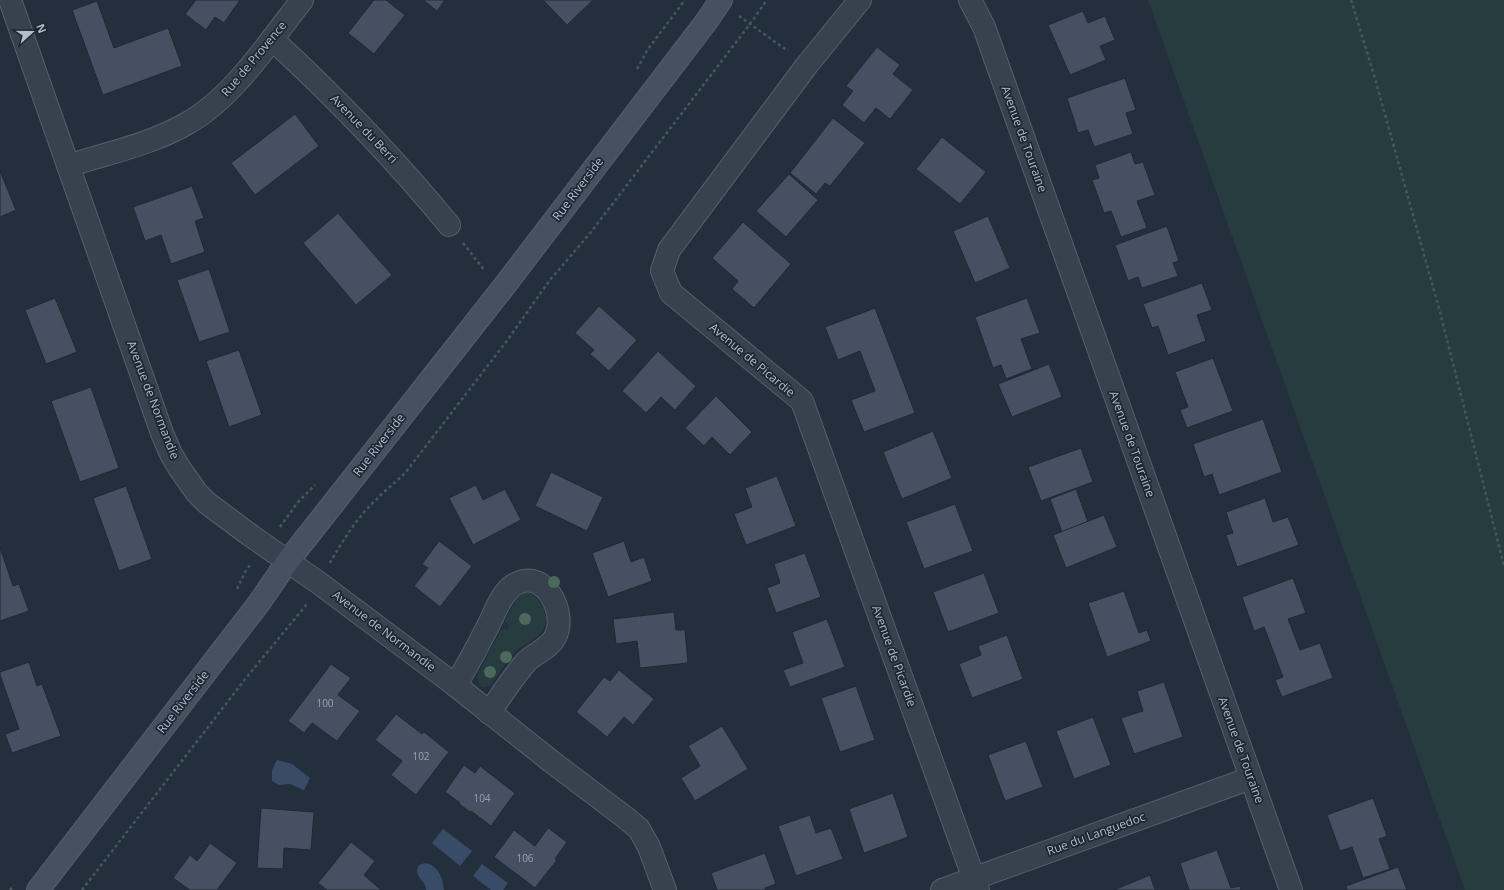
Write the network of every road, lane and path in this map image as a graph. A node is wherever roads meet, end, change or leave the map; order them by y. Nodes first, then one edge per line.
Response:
1 (10, 0) edge
2 (302, 0) edge
3 (767, 0) edge
4 (860, 0) edge
5 (970, 0) edge
6 (1351, 0) edge
7 (728, 7) edge
8 (750, 24) junction
9 (272, 39) junction
10 (794, 55) dead end
11 (68, 166) junction
12 (449, 225) joint
13 (485, 271) dead end
14 (288, 561) junction
15 (329, 565) dead end
16 (1504, 566) edge
17 (310, 599) dead end
18 (455, 685) junction
19 (489, 713) junction
20 (1250, 778) junction
21 (976, 884) edge
22 (38, 890) edge
23 (82, 890) edge
24 (664, 890) edge
25 (942, 890) edge
26 (1291, 890) edge

1 - 11 street, Avenue de Normandie
2 - 9 street, Rue de Provence
3 - 8 path
4 - 21 street, Avenue de Picardie
5 - 20 street, Avenue de Touraine
6 - 16 path
7 - 8 path
7 - 14 street, Rue Riverside
8 - 10 path
8 - 15 path
9 - 11 street, Rue de Provence
9 - 12 street, Avenue du Berri
11 - 14 street, Avenue de Normandie
12 - 13 path
14 - 18 street, Avenue de Normandie
14 - 22 street, Rue Riverside
17 - 23 path
18 - 19 street, Avenue de Normandie
18 - 19 street
19 - 24 street, Avenue de Normandie
20 - 21 street, Rue du Languedoc
20 - 26 street, Avenue de Touraine
21 - 25 street, Rue du Languedoc

